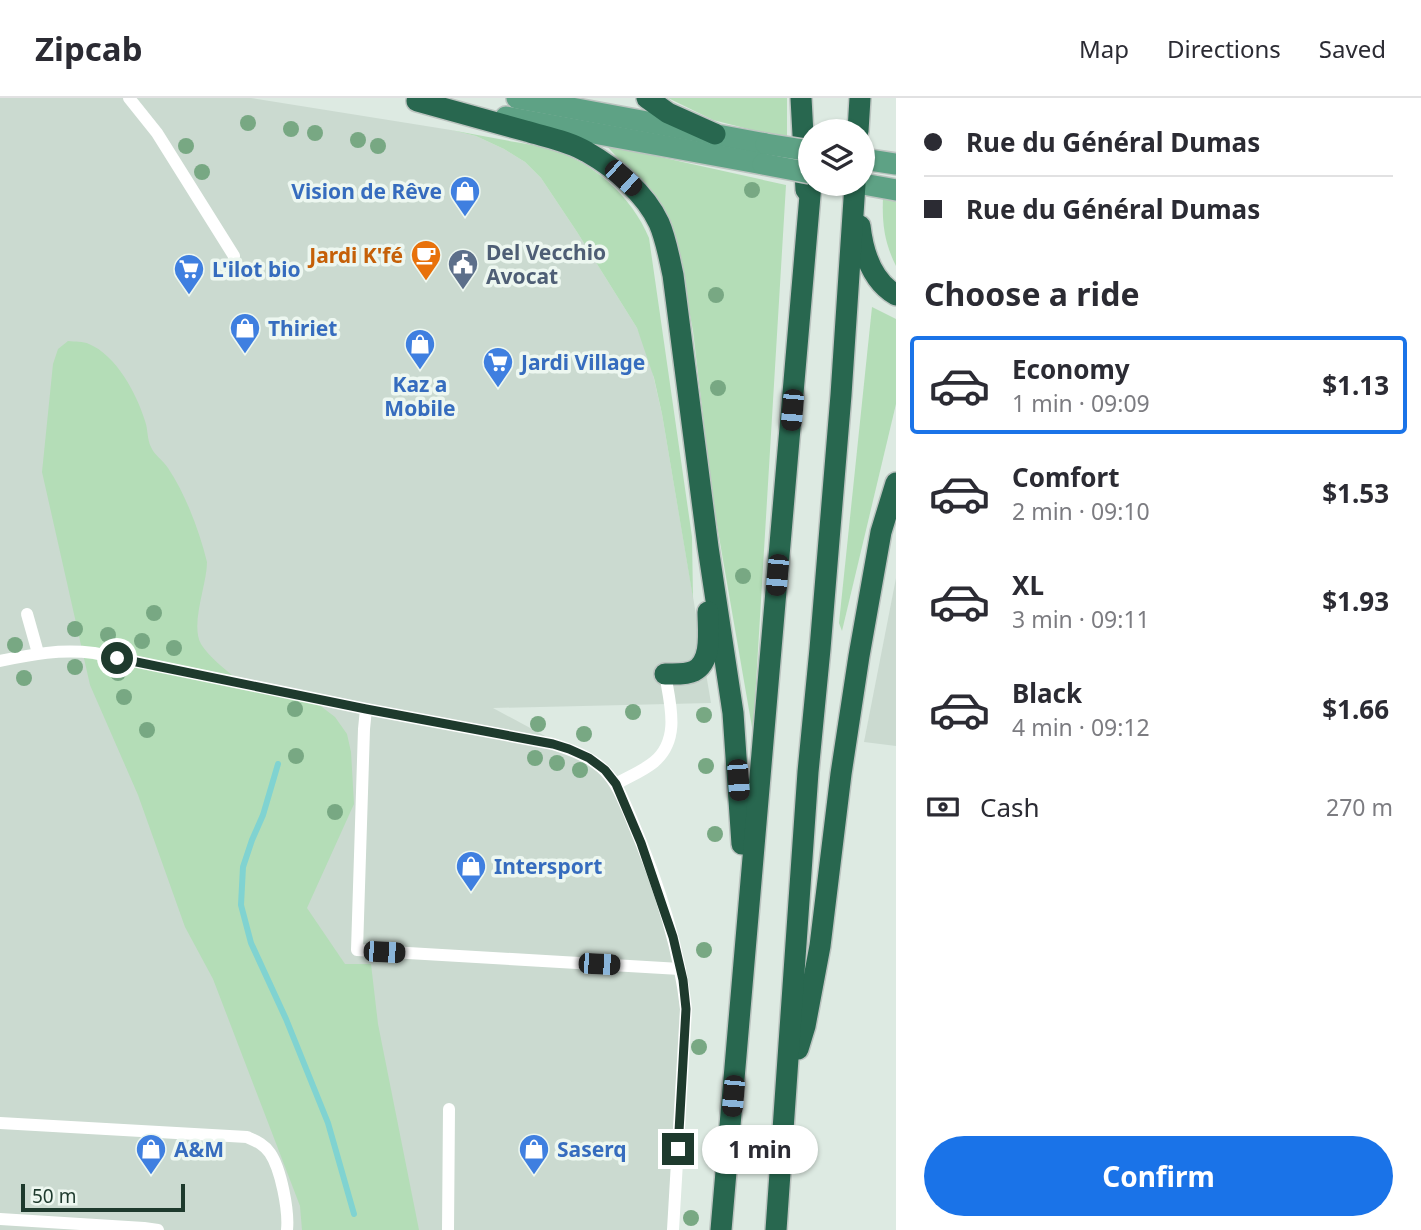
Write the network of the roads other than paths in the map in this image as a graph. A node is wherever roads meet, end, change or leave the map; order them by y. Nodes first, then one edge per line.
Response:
1 (129, 98) edge
2 (517, 98) edge
3 (647, 98) edge
4 (802, 98) edge
5 (816, 98) edge
6 (860, 98) edge
7 (408, 99) edge
8 (815, 119) edge
9 (859, 119) edge
10 (715, 134) junction
11 (798, 152) edge
12 (765, 154) junction
13 (798, 168) edge
14 (810, 196) edge
15 (857, 196) edge
16 (858, 196) edge
17 (808, 218) junction
18 (233, 256) dead end
19 (896, 295) edge
20 (896, 483) edge
21 (708, 547) junction
22 (27, 614) dead end
23 (38, 653) junction
24 (0, 661) edge
25 (665, 674) joint
26 (366, 709) junction
27 (616, 784) junction
28 (748, 903) junction
29 (680, 969) junction
30 (785, 1098) junction
31 (449, 1109) dead end
32 (0, 1123) edge
33 (0, 1219) edge
34 (158, 1230) edge
35 (287, 1230) edge
36 (448, 1230) edge
37 (674, 1230) edge
38 (721, 1230) edge
39 (776, 1230) edge

1 - 18 lane
2 - 10 main road
3 - 10 highway
4 - 17 highway
5 - 8 highway
6 - 9 highway
7 - 12 main road
7 - 21 highway
10 - 12 main road
11 - 12 main road, bridge
12 - 13 main road, bridge
14 - 17 highway
15 - 30 highway
16 - 19 highway
17 - 28 highway
20 - 30 highway
21 - 25 highway
21 - 28 highway
22 - 23 lane
23 - 24 lane
23 - 26 lane
25 - 27 lane
26 - 27 lane
26 - 29 lane
27 - 29 lane
28 - 38 highway
29 - 37 lane
30 - 39 highway
31 - 36 lane
32 - 35 lane
33 - 34 lane

